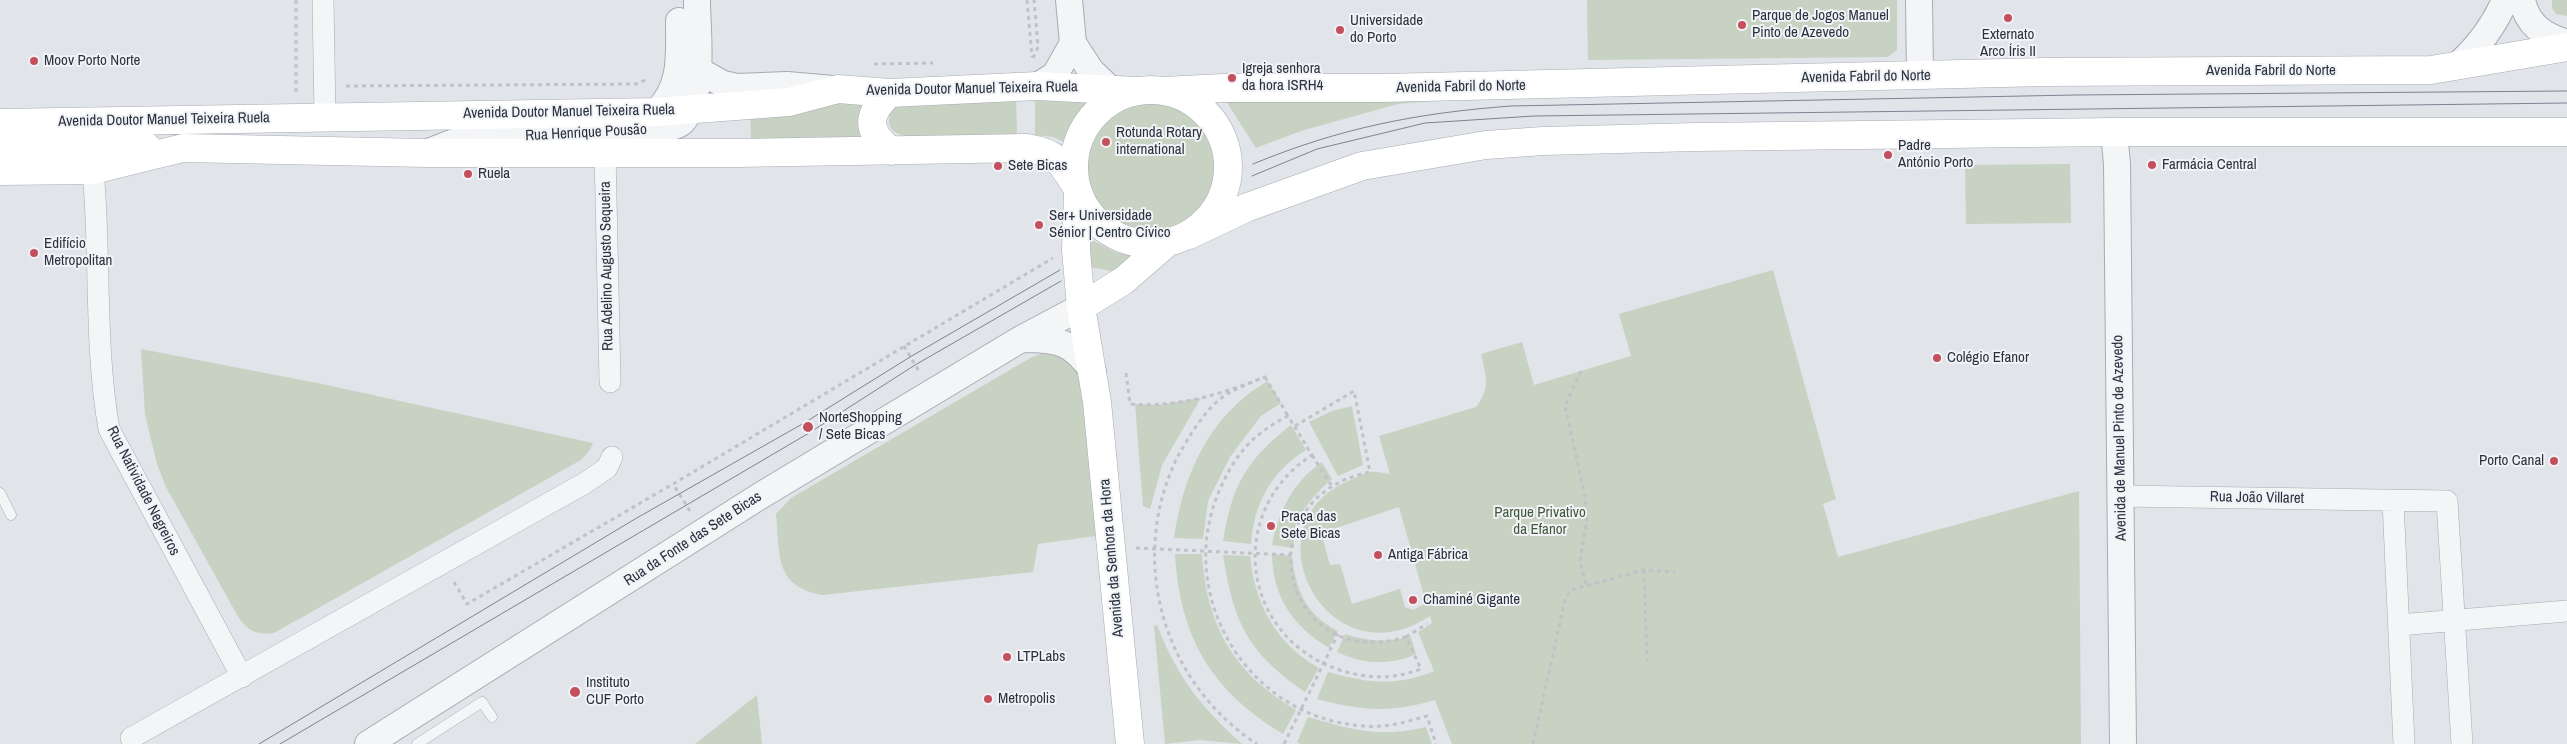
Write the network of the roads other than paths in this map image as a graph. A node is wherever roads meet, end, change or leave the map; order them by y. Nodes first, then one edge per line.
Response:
1 (323, 0) edge
2 (679, 0) edge
3 (697, 0) edge
4 (1070, 0) edge
5 (1919, 0) edge
6 (2505, 0) edge
7 (2522, 0) edge
8 (1074, 43) junction
9 (2567, 43) edge
10 (2567, 47) edge
11 (2458, 65) junction
12 (698, 70) junction
13 (1920, 75) junction
14 (1035, 77) junction
15 (838, 89) junction
16 (1123, 90) junction
17 (1164, 91) junction
18 (890, 93) junction
19 (690, 110) junction
20 (656, 112) junction
21 (325, 116) junction
22 (0, 123) edge
23 (2114, 132) junction
24 (2567, 132) edge
25 (0, 146) edge
26 (184, 148) junction
27 (605, 151) junction
28 (891, 151) junction
29 (426, 153) junction
30 (93, 170) junction
31 (0, 171) edge
32 (1076, 189) junction
33 (1178, 239) junction
34 (1092, 300) junction
35 (1021, 339) junction
36 (1093, 372) junction
37 (610, 382) dead end
38 (612, 457) dead end
39 (0, 493) edge
40 (2120, 496) junction
41 (2393, 501) junction
42 (11, 515) dead end
43 (2567, 611) edge
44 (2454, 622) junction
45 (2399, 625) junction
46 (242, 676) junction
47 (492, 717) dead end
48 (131, 738) dead end
49 (368, 744) edge
50 (418, 744) edge
51 (1130, 744) edge
52 (2123, 744) edge
53 (2404, 744) edge
54 (2462, 744) edge

1 - 21 street
2 - 20 street, Rua Henrique Pousão
3 - 12 street
4 - 8 street
5 - 13 street
6 - 11 street
7 - 9 street
8 - 14 street
8 - 16 street
10 - 11 main road, Avenida Fabril do Norte
11 - 13 main road, Avenida Fabril do Norte
12 - 15 street
12 - 19 street
13 - 17 main road, Avenida Fabril do Norte
14 - 16 main road, Avenida Doutor Manuel Teixeira Ruela
14 - 18 main road, Avenida Doutor Manuel Teixeira Ruela
15 - 18 main road, Avenida Doutor Manuel Teixeira Ruela
15 - 19 main road, Avenida Doutor Manuel Teixeira Ruela
16 - 17 main road
16 - 32 main road
17 - 33 main road
18 - 28 main road
19 - 20 main road, Avenida Doutor Manuel Teixeira Ruela
19 - 29 street, Rua Henrique Pousão
20 - 21 main road, Avenida Doutor Manuel Teixeira Ruela
21 - 22 main road, Avenida Doutor Manuel Teixeira Ruela
23 - 24 main road
23 - 33 main road
23 - 40 street, Avenida de Manuel Pinto de Azevedo
25 - 26 main road
26 - 29 main road, Avenida Doutor Manuel Teixeira Ruela
26 - 30 main road, Avenida Doutor Manuel Teixeira Ruela
27 - 28 main road, Avenida Doutor Manuel Teixeira Ruela
27 - 29 main road, Avenida Doutor Manuel Teixeira Ruela
27 - 37 street, Rua Adelino Augusto Sequeira
28 - 32 main road, Avenida Doutor Manuel Teixeira Ruela
30 - 31 main road, Avenida Doutor Manuel Teixeira Ruela
30 - 46 street, Rua Natividade Negreiros
32 - 33 main road
32 - 34 main road, Avenida da Senhora da Hora
33 - 34 main road, Rua da Fonte das Sete Bicas
34 - 35 street, Rua da Fonte das Sete Bicas
34 - 36 main road, Avenida da Senhora da Hora
35 - 36 street
35 - 49 street, Rua da Fonte das Sete Bicas
36 - 51 main road, Avenida da Senhora da Hora
38 - 46 street
39 - 42 lane
40 - 41 street, Rua João Villaret
40 - 52 street, Avenida de Manuel Pinto de Azevedo
41 - 44 street, Rua João Villaret
41 - 45 street
43 - 44 street
44 - 45 street
44 - 54 street
45 - 53 street
46 - 48 street
47 - 50 lane

